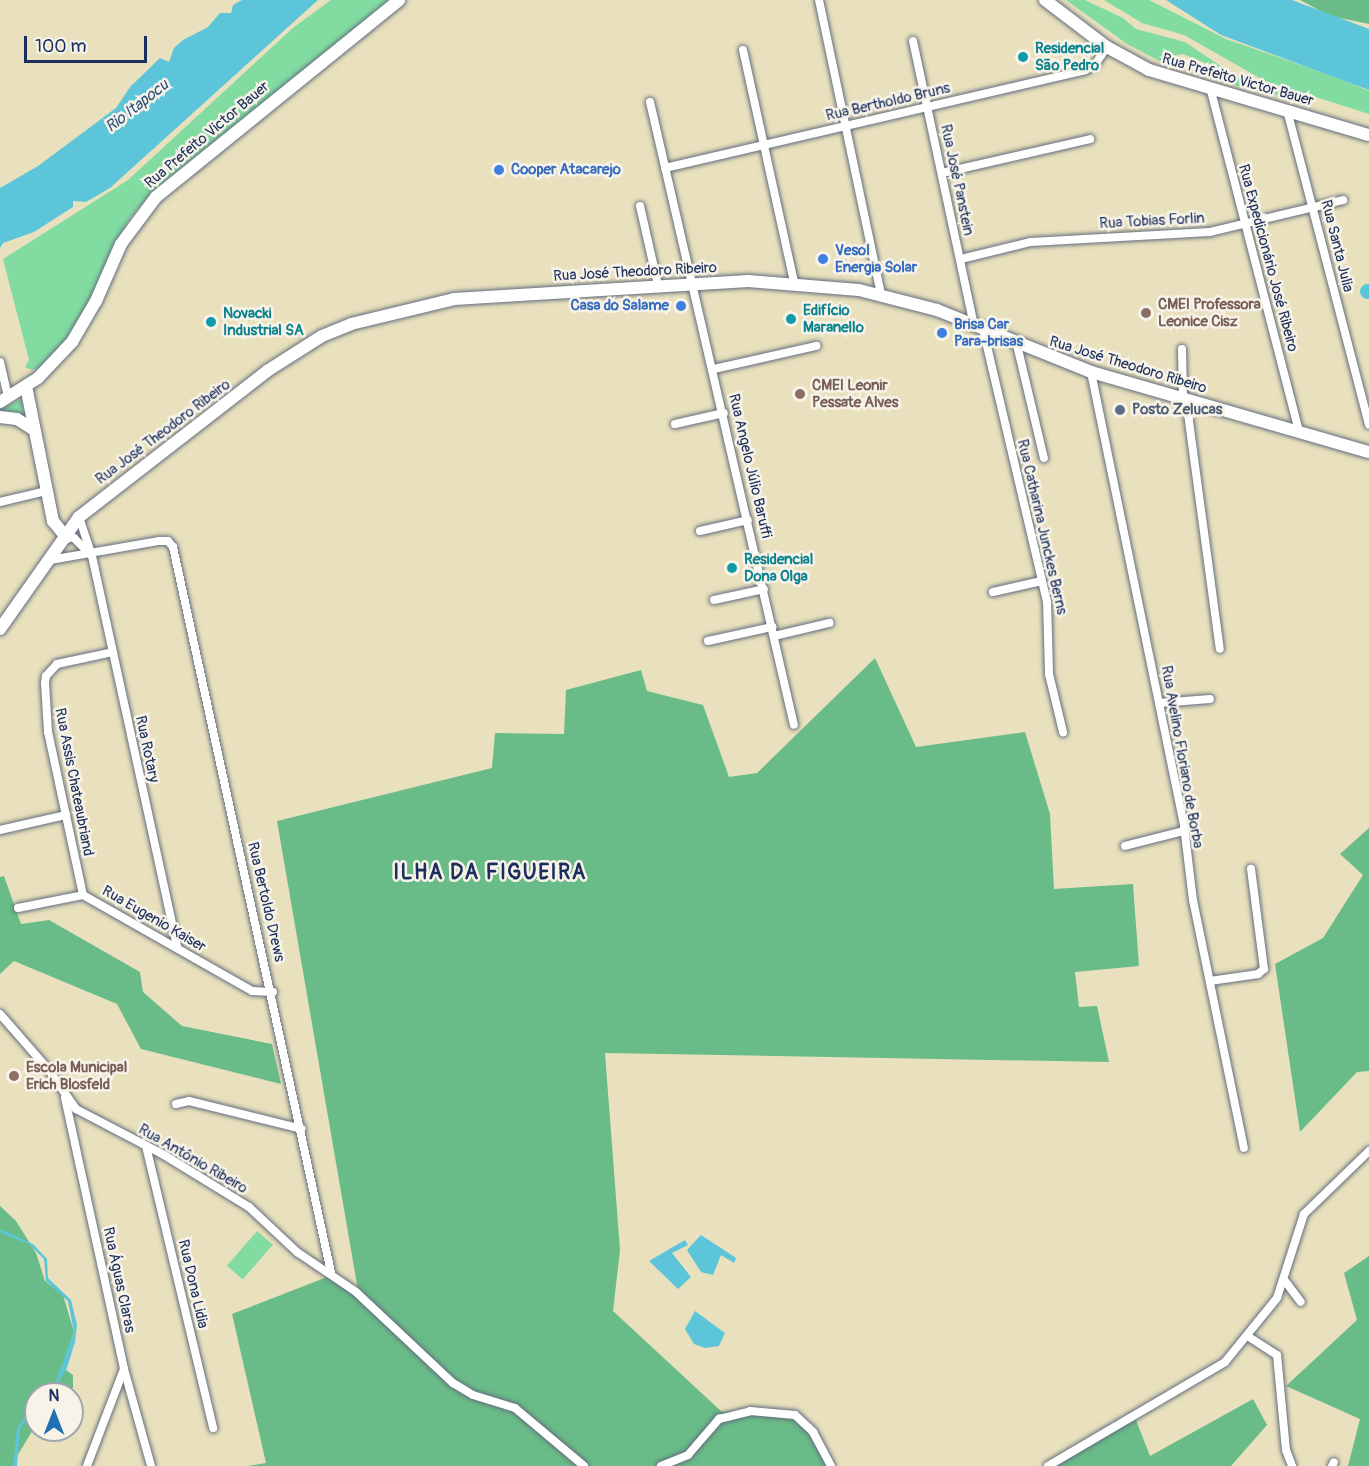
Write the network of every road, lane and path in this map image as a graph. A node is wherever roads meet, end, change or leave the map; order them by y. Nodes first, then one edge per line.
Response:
1 (399, 0) edge
2 (819, 0) edge
3 (1045, 0) edge
4 (913, 41) dead end
5 (1107, 47) junction
6 (743, 50) dead end
7 (1211, 91) junction
8 (650, 102) dead end
9 (928, 107) junction
10 (1287, 110) junction
11 (845, 126) junction
12 (1369, 135) edge
13 (1090, 139) dead end
14 (763, 146) junction
15 (665, 168) junction
16 (942, 173) junction
17 (1343, 200) dead end
18 (640, 206) dead end
19 (1314, 207) junction
20 (1246, 224) junction
21 (961, 259) junction
22 (794, 282) junction
23 (693, 284) junction
24 (658, 285) junction
25 (880, 293) junction
26 (978, 328) junction
27 (1017, 345) junction
28 (816, 346) dead end
29 (1182, 349) dead end
30 (0, 362) edge
31 (714, 369) junction
32 (1091, 372) junction
33 (26, 386) junction
34 (1185, 398) junction
35 (4, 399) edge
36 (724, 413) junction
37 (0, 417) edge
38 (675, 424) dead end
39 (1369, 424) edge
40 (33, 429) junction
41 (1299, 431) junction
42 (1369, 452) edge
43 (1044, 458) dead end
44 (46, 491) junction
45 (0, 502) edge
46 (79, 517) junction
47 (748, 520) junction
48 (700, 531) dead end
49 (66, 537) junction
50 (92, 556) junction
51 (50, 560) junction
52 (1042, 581) junction
53 (764, 589) junction
54 (993, 592) dead end
55 (714, 600) dead end
56 (829, 623) dead end
57 (0, 629) edge
58 (773, 631) junction
59 (708, 641) dead end
60 (1220, 649) dead end
61 (112, 652) junction
62 (1210, 699) dead end
63 (1159, 703) junction
64 (794, 725) dead end
65 (1063, 732) dead end
66 (66, 815) junction
67 (0, 830) edge
68 (1184, 831) junction
69 (1125, 846) dead end
70 (1251, 869) dead end
71 (83, 895) junction
72 (18, 908) dead end
73 (177, 947) junction
74 (1209, 981) junction
75 (273, 992) junction
76 (0, 1014) edge
77 (64, 1095) junction
78 (176, 1104) dead end
79 (91, 1120) junction
80 (302, 1129) junction
81 (72, 1130) junction
82 (146, 1146) junction
83 (1244, 1148) dead end
84 (1369, 1151) edge
85 (332, 1272) junction
86 (1285, 1281) junction
87 (1301, 1302) dead end
88 (1249, 1337) junction
89 (124, 1369) junction
90 (213, 1428) dead end
91 (87, 1466) edge
92 (151, 1466) edge
93 (584, 1466) edge
94 (661, 1466) edge
95 (831, 1466) edge
96 (1048, 1466) edge
97 (1292, 1466) edge

1 - 33 main road, Rua Prefeito Victor Bauer
2 - 11 street
3 - 5 main road, Rua Prefeito Victor Bauer
4 - 9 street, Rua José Panstein
5 - 7 main road, Rua Prefeito Victor Bauer
5 - 9 street, Rua Bertholdo Bruns
6 - 14 street
7 - 10 main road, Rua Prefeito Victor Bauer
7 - 20 street, Rua Expedicionário José Ribeiro
8 - 15 street, Rua Angelo Júlio Baruffi
9 - 11 street, Rua Bertholdo Bruns
9 - 16 street, Rua José Panstein
10 - 12 main road, Rua Prefeito Victor Bauer
10 - 19 street, Rua Santa Julia
11 - 14 street, Rua Bertholdo Bruns
11 - 25 street
13 - 16 street
14 - 15 street, Rua Bertholdo Bruns
14 - 22 street
15 - 23 street, Rua Angelo Júlio Baruffi
16 - 21 street, Rua José Panstein
17 - 19 street, Rua Tobias Forlin
18 - 24 street
19 - 20 street, Rua Tobias Forlin
19 - 39 street, Rua Santa Julia
20 - 21 street, Rua Tobias Forlin
20 - 41 street, Rua Expedicionário José Ribeiro
21 - 26 street, Rua José Panstein
22 - 23 main road, Rua José Theodoro Ribeiro
22 - 25 main road, Rua José Theodoro Ribeiro
23 - 24 main road, Rua José Theodoro Ribeiro
23 - 31 street, Rua Angelo Júlio Baruffi
24 - 46 main road, Rua José Theodoro Ribeiro
25 - 26 main road, Rua José Theodoro Ribeiro
26 - 27 main road, Rua José Theodoro Ribeiro
26 - 52 street, Rua Catharina Junckes Berns
27 - 32 main road, Rua José Theodoro Ribeiro
27 - 43 street
28 - 31 street
29 - 34 street
30 - 35 street
31 - 36 street, Rua Angelo Júlio Baruffi
32 - 34 main road, Rua José Theodoro Ribeiro
32 - 63 street, Rua Avelino Floriano de Borba
33 - 35 main road, Rua Prefeito Victor Bauer
33 - 40 main road
34 - 41 main road, Rua José Theodoro Ribeiro
34 - 60 street
36 - 38 street
36 - 47 street, Rua Angelo Júlio Baruffi
37 - 40 main road
40 - 44 main road
41 - 42 main road, Rua José Theodoro Ribeiro
44 - 45 street
44 - 49 main road
46 - 49 main road, Rua José Theodoro Ribeiro
46 - 50 street, Rua Rotary
47 - 48 street
47 - 53 street, Rua Angelo Júlio Baruffi
49 - 50 street
49 - 51 main road, Rua José Theodoro Ribeiro
50 - 51 street
50 - 61 street, Rua Rotary
50 - 75 street, Rua Bertoldo Drews
51 - 57 main road, Rua José Theodoro Ribeiro
52 - 54 street
52 - 65 street, Rua Catharina Junckes Berns
53 - 55 street
53 - 58 street, Rua Angelo Júlio Baruffi
56 - 58 street
58 - 59 street
58 - 64 street, Rua Angelo Júlio Baruffi
61 - 66 street, Rua Assis Chateaubriand
61 - 73 street, Rua Rotary
62 - 63 street
63 - 68 street, Rua Avelino Floriano de Borba
66 - 67 street
66 - 71 street, Rua Assis Chateaubriand
68 - 69 street
68 - 74 street, Rua Avelino Floriano de Borba
70 - 74 street
71 - 72 street, Rua Eugenio Kaiser
71 - 73 street, Rua Eugenio Kaiser
73 - 75 street, Rua Eugenio Kaiser
74 - 83 street, Rua Avelino Floriano de Borba
75 - 80 street, Rua Bertoldo Drews
76 - 77 street, Rua Antônio Ribeiro
77 - 79 street, Rua Antônio Ribeiro
77 - 81 street, Rua Águas Claras
78 - 80 street
79 - 81 street
79 - 82 street, Rua Antônio Ribeiro
80 - 85 street, Rua Bertoldo Drews
81 - 89 street, Rua Águas Claras
82 - 85 street, Rua Antônio Ribeiro
82 - 90 street, Rua Dona Lidia
84 - 86 street
85 - 93 street, Rua Antônio Ribeiro
86 - 87 street
86 - 88 street
88 - 96 street
88 - 97 street
89 - 91 street
89 - 92 street, Rua Águas Claras
94 - 95 street

